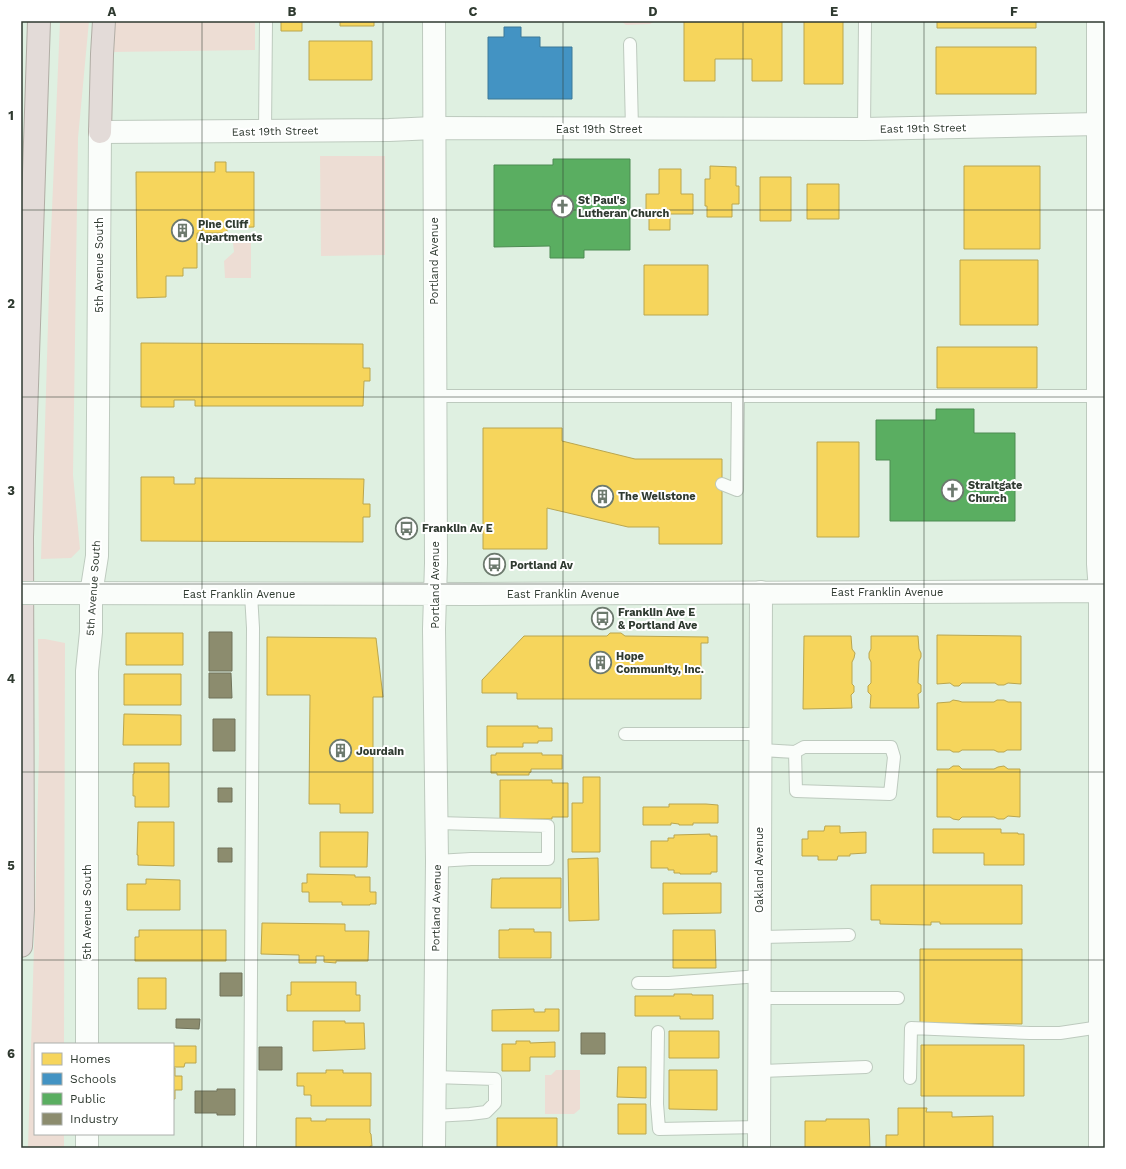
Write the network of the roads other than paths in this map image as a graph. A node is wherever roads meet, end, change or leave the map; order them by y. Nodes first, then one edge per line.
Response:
1 (40, 21) edge
2 (104, 21) edge
3 (266, 21) edge
4 (434, 21) edge
5 (865, 21) edge
6 (1098, 21) edge
7 (630, 44) dead end
8 (1098, 124) junction
9 (434, 128) junction
10 (632, 129) junction
11 (864, 129) junction
12 (265, 131) junction
13 (100, 132) junction
14 (435, 396) junction
15 (738, 396) junction
16 (1099, 396) junction
17 (722, 484) dead end
18 (1102, 591) edge
19 (761, 592) junction
20 (21, 593) edge
21 (91, 594) junction
22 (251, 594) junction
23 (435, 594) junction
24 (625, 734) dead end
25 (760, 742) junction
26 (795, 752) junction
27 (437, 823) junction
28 (437, 861) junction
29 (849, 935) dead end
30 (759, 937) junction
31 (21, 946) edge
32 (759, 976) junction
33 (638, 982) dead end
34 (759, 998) junction
35 (898, 998) dead end
36 (1100, 1027) junction
37 (658, 1032) dead end
38 (87, 1043) edge
39 (866, 1066) dead end
40 (759, 1071) junction
41 (434, 1077) junction
42 (910, 1078) dead end
43 (434, 1116) junction
44 (87, 1135) edge
45 (759, 1138) edge
46 (87, 1148) edge
47 (250, 1148) edge
48 (434, 1148) edge
49 (1100, 1148) edge

1 - 31 highway
2 - 13 highway
3 - 12 lane
4 - 9 street, Portland Avenue
5 - 11 lane
6 - 8 street
7 - 10 lane
8 - 11 street, East 19th Street
8 - 16 street
9 - 10 street, East 19th Street
9 - 12 street, East 19th Street
9 - 14 street, Portland Avenue
10 - 11 street, East 19th Street
12 - 13 street, East 19th Street
13 - 21 street, 5th Avenue South
14 - 15 lane
14 - 23 street, Portland Avenue
15 - 16 lane
15 - 17 lane
16 - 18 street
18 - 19 street, East Franklin Avenue
18 - 36 street
19 - 23 street, East Franklin Avenue
19 - 25 street, Oakland Avenue
20 - 21 street, East Franklin Avenue, bridge
21 - 22 street, East Franklin Avenue
21 - 38 street, 5th Avenue South
22 - 23 street, East Franklin Avenue
22 - 47 lane
23 - 27 street, Portland Avenue
24 - 25 lane
25 - 26 lane
25 - 30 street, Oakland Avenue
26 - 26 lane
27 - 28 street, Portland Avenue
27 - 28 lane
28 - 41 street, Portland Avenue
29 - 30 lane
30 - 32 street, Oakland Avenue
32 - 33 lane
32 - 34 street, Oakland Avenue
34 - 35 lane
34 - 40 street, Oakland Avenue
36 - 42 lane
36 - 49 street
37 - 45 lane
39 - 40 lane
40 - 45 street, Oakland Avenue
41 - 43 street, Portland Avenue
41 - 43 lane
43 - 48 street, Portland Avenue
44 - 46 street

